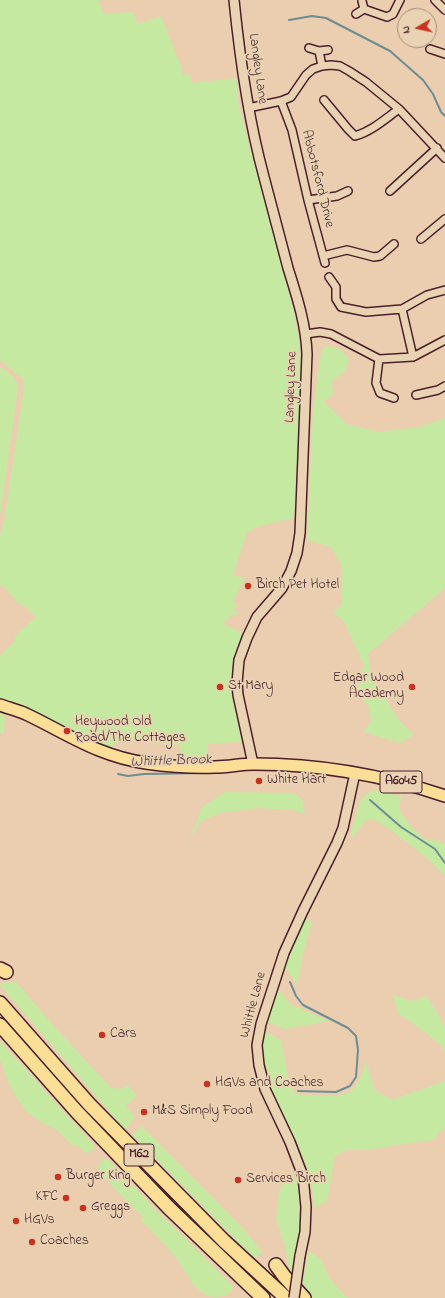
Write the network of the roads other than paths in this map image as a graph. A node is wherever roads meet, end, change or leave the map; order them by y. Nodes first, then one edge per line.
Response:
1 (234, 0) edge
2 (400, 0) edge
3 (435, 0) edge
4 (362, 1) edge
5 (364, 9) junction
6 (445, 10) edge
7 (356, 14) dead end
8 (309, 48) dead end
9 (430, 49) dead end
10 (319, 50) junction
11 (328, 50) dead end
12 (445, 54) edge
13 (322, 66) junction
14 (324, 100) dead end
15 (281, 102) junction
16 (248, 108) junction
17 (399, 108) junction
18 (437, 148) junction
19 (445, 158) edge
20 (348, 191) dead end
21 (390, 191) dead end
22 (308, 200) junction
23 (445, 219) edge
24 (421, 239) dead end
25 (394, 244) dead end
26 (323, 256) junction
27 (325, 263) dead end
28 (329, 277) dead end
29 (445, 290) edge
30 (402, 309) junction
31 (306, 334) junction
32 (445, 341) edge
33 (413, 357) junction
34 (379, 359) junction
35 (445, 386) edge
36 (416, 395) dead end
37 (394, 398) dead end
38 (0, 705) edge
39 (253, 764) junction
40 (355, 773) junction
41 (445, 796) edge
42 (0, 1003) edge
43 (0, 1025) edge
44 (276, 1265) dead end
45 (263, 1298) edge
46 (286, 1298) edge
47 (294, 1298) edge
48 (304, 1298) edge

1 - 16 street, Langley Lane
2 - 5 street
3 - 6 street
4 - 5 street
5 - 7 street
8 - 10 street
9 - 12 street
10 - 11 street
10 - 13 street
13 - 15 street
13 - 17 street
14 - 17 street
15 - 16 street
15 - 22 street, Abbotsford Drive
16 - 31 street, Langley Lane
17 - 18 street
18 - 19 street
18 - 21 street
20 - 22 street
22 - 26 street, Abbotsford Drive
23 - 24 street
25 - 26 street
26 - 27 street, Abbotsford Drive
28 - 30 street
29 - 30 street
30 - 33 street
31 - 34 street
31 - 39 street, Langley Lane
32 - 33 street
33 - 34 street
34 - 37 street
35 - 36 street
38 - 39 main road, A6045
39 - 40 main road, A6045
40 - 41 main road, A6045
40 - 47 street, Whittle Lane, bridge
42 - 46 highway, M62
43 - 45 highway, M62
44 - 48 highway

